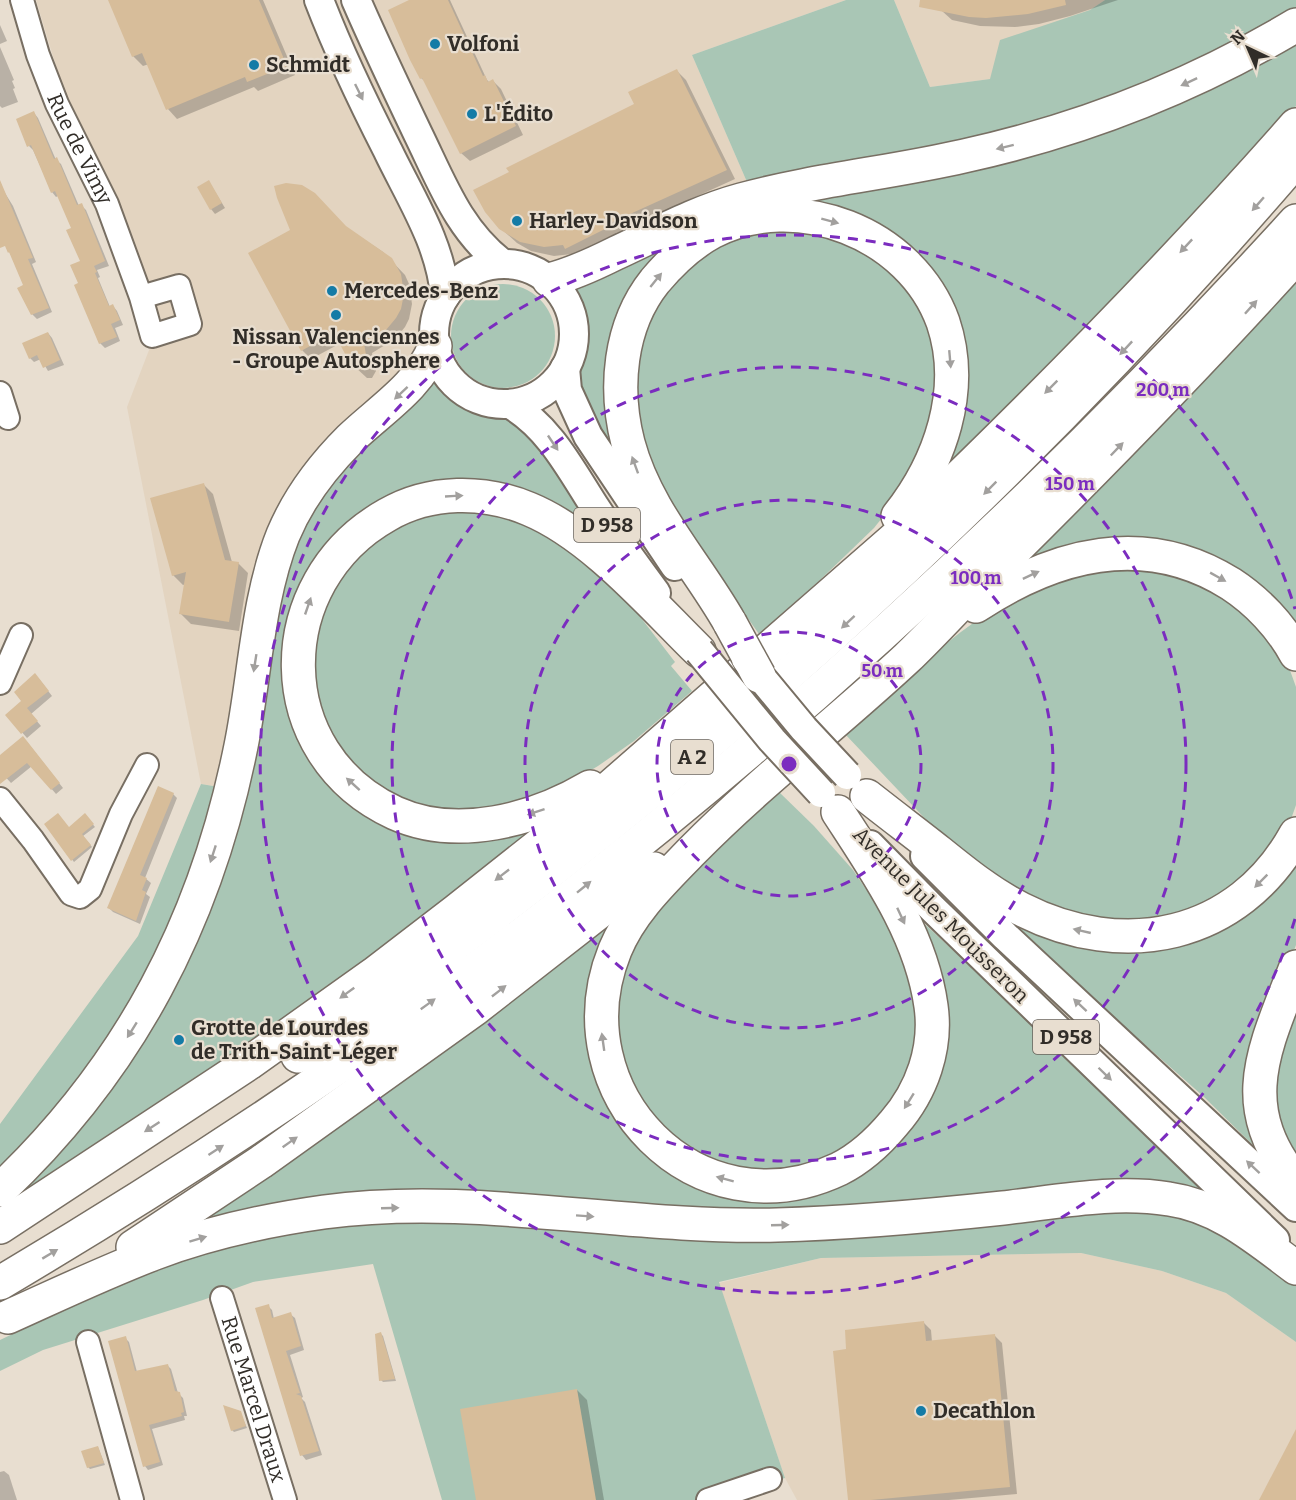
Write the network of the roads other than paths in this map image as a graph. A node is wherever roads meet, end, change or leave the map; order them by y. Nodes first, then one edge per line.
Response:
1 (22, 0) edge
2 (319, 0) edge
3 (339, 0) edge
4 (356, 0) edge
5 (1296, 25) edge
6 (1296, 125) edge
7 (1296, 160) edge
8 (458, 215) junction
9 (1296, 221) edge
10 (1296, 256) edge
11 (503, 264) junction
12 (549, 280) junction
13 (445, 296) junction
14 (141, 297) dead end
15 (435, 346) junction
16 (565, 368) junction
17 (0, 393) edge
18 (510, 404) junction
19 (8, 418) dead end
20 (837, 587) junction
21 (21, 635) dead end
22 (717, 635) junction
23 (912, 653) junction
24 (1296, 654) edge
25 (759, 676) joint
26 (0, 683) edge
27 (660, 743) junction
28 (147, 765) dead end
29 (857, 786) junction
30 (0, 799) edge
31 (830, 803) junction
32 (728, 815) junction
33 (1296, 834) edge
34 (1296, 967) edge
35 (1296, 1182) edge
36 (0, 1190) edge
37 (1296, 1207) edge
38 (0, 1227) edge
39 (0, 1248) edge
40 (1296, 1261) edge
41 (1296, 1268) edge
42 (0, 1283) edge
43 (222, 1298) dead end
44 (4, 1319) edge
45 (88, 1342) dead end
46 (770, 1479) dead end
47 (132, 1500) edge
48 (285, 1500) edge
49 (708, 1500) edge

1 - 14 street, Rue de Vimy
2 -> 13 main road
3 - 8 main road
4 - 8 main road
5 -> 12 highway
6 -> 20 highway
7 -> 39 highway, A 2
8 - 11 main road
42 -> 9 highway, A 2
23 -> 10 highway
11 - 12 main road
11 - 13 main road
12 - 16 main road
13 - 15 main road
15 - 18 main road
15 -> 36 highway
16 - 18 main road
16 - 22 main road, D 958
17 - 19 street
18 -> 22 main road, D 958
22 -> 20 highway
20 - 27 highway
21 - 26 street
22 - 25 highway, bridge
27 -> 22 highway
22 - 31 main road, D 958, bridge
23 -> 24 highway
23 - 32 highway
25 - 29 main road, D 958, bridge
27 -> 38 highway
28 - 30 street
33 -> 29 highway
37 -> 29 main road, Avenue Jules Mousseron / D 958
31 -> 32 highway
31 -> 40 main road, Avenue Jules Mousseron / D 958
44 -> 32 highway
34 - 35 highway
44 -> 41 highway
43 - 48 street, Rue Marcel Draux
45 - 47 street
46 - 49 street

